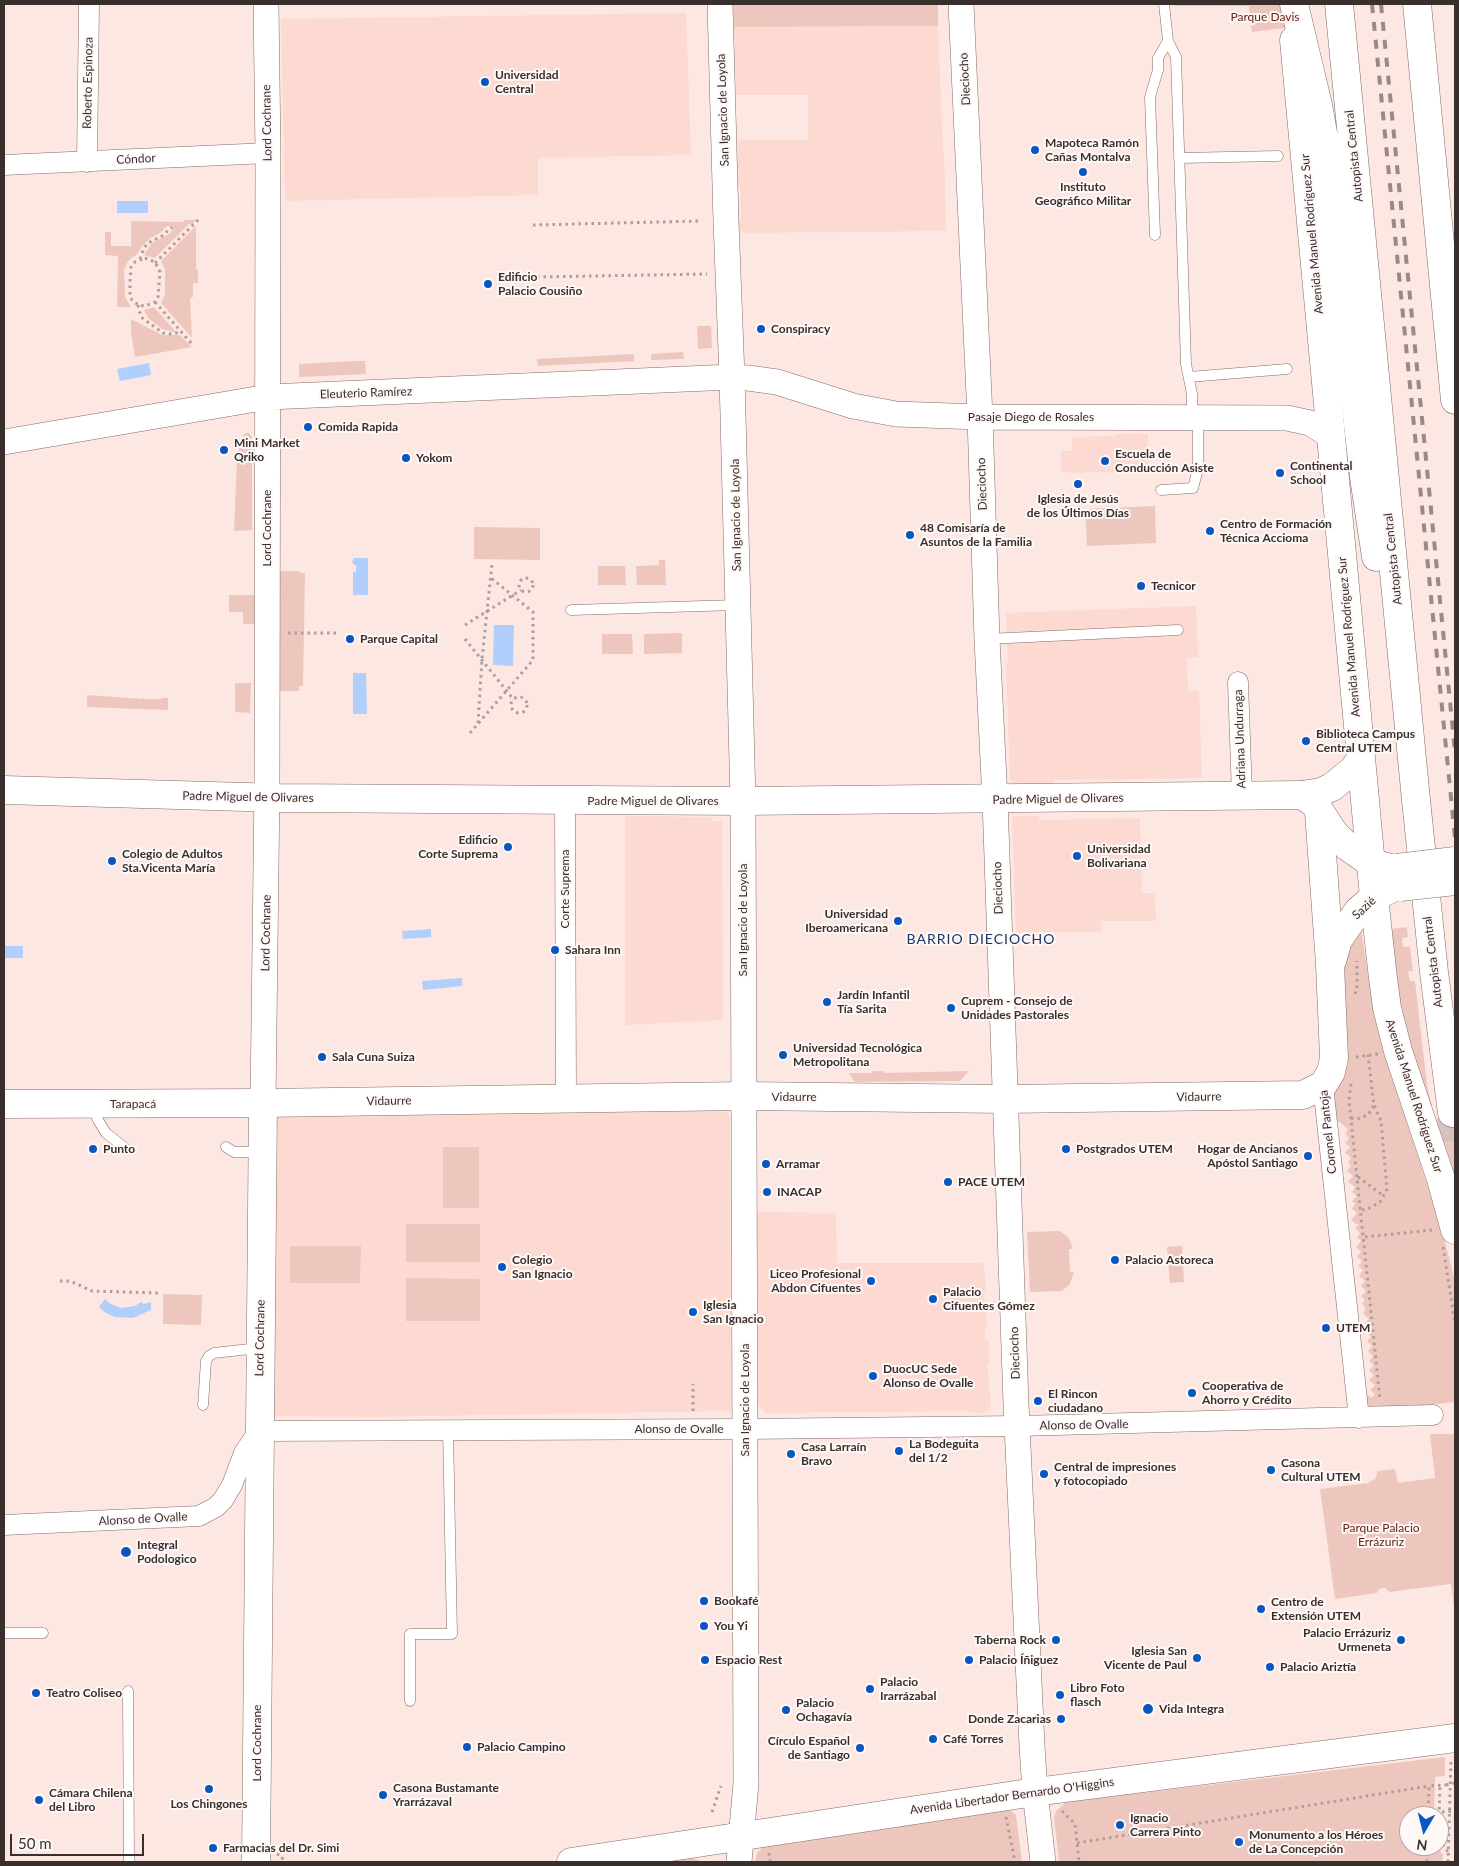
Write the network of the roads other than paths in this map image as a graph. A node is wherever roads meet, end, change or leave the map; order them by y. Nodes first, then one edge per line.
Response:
1 (89, 4) edge
2 (266, 4) edge
3 (720, 4) edge
4 (961, 4) edge
5 (1164, 4) edge
6 (1292, 4) edge
7 (1339, 4) edge
8 (1417, 4) edge
9 (1168, 41) junction
10 (268, 154) junction
11 (1278, 156) dead end
12 (1179, 158) junction
13 (87, 162) junction
14 (4, 165) edge
15 (1155, 235) dead end
16 (1287, 369) dead end
17 (732, 377) junction
18 (1188, 377) junction
19 (268, 397) junction
20 (1455, 400) edge
21 (980, 418) junction
22 (1195, 418) junction
23 (1331, 436) junction
24 (4, 442) edge
25 (1161, 490) dead end
26 (738, 605) junction
27 (570, 610) dead end
28 (1178, 630) dead end
29 (987, 639) junction
30 (1402, 653) junction
31 (1238, 682) dead end
32 (1361, 759) junction
33 (4, 790) edge
34 (1242, 796) junction
35 (267, 798) junction
36 (565, 800) junction
37 (995, 800) junction
38 (743, 801) junction
39 (1310, 802) junction
40 (1455, 861) edge
41 (1371, 863) junction
42 (1399, 877) junction
43 (1455, 881) edge
44 (1374, 897) junction
45 (1330, 964) junction
46 (1322, 1086) junction
47 (744, 1096) junction
48 (566, 1099) junction
49 (1005, 1099) junction
50 (263, 1103) junction
51 (4, 1104) edge
52 (92, 1104) junction
53 (1452, 1113) dead end
54 (226, 1147) dead end
55 (125, 1148) dead end
56 (262, 1152) junction
57 (1445, 1233) edge
58 (260, 1348) junction
59 (203, 1405) dead end
60 (1433, 1415) dead end
61 (1359, 1418) junction
62 (1018, 1426) junction
63 (448, 1429) junction
64 (745, 1429) junction
65 (259, 1431) junction
66 (4, 1525) edge
67 (43, 1633) dead end
68 (4, 1634) edge
69 (128, 1691) dead end
70 (410, 1701) dead end
71 (1453, 1746) edge
72 (1035, 1792) junction
73 (740, 1849) edge
74 (269, 1859) edge
75 (129, 1862) edge
76 (571, 1862) edge
77 (1043, 1862) edge

1 - 13 street, Roberto Espinoza
2 - 10 street, Lord Cochrane
3 - 17 street, San Ignacio de Loyola
4 - 21 street, Dieciocho
5 - 9 lane
6 - 23 main road, Avenida Manuel Rodríguez Sur
6 - 30 main road
7 - 30 main road, Autopista Central
8 - 20 main road
9 - 12 lane
9 - 15 lane
10 - 13 street, Cóndor
10 - 19 street, Lord Cochrane
11 - 12 lane
12 - 18 lane
13 - 14 street, Cóndor
16 - 18 lane
17 - 19 street, Eleuterio Ramírez
17 - 21 street, Pasaje Diego de Rosales
17 - 26 street, San Ignacio de Loyola
18 - 22 lane
19 - 24 street, Eleuterio Ramírez
19 - 35 street, Lord Cochrane
21 - 22 street, Pasaje Diego de Rosales
21 - 29 street, Dieciocho
22 - 23 street, Pasaje Diego de Rosales
22 - 25 lane
23 - 32 main road, Avenida Manuel Rodríguez Sur
26 - 27 lane
26 - 38 street, San Ignacio de Loyola
28 - 29 lane
29 - 37 street, Dieciocho
30 - 53 main road, Autopista Central
31 - 34 street, Adriana Undurraga
32 - 39 main road, Padre Miguel de Olivares
32 - 41 main road, Avenida Manuel Rodríguez Sur
33 - 35 main road, Padre Miguel de Olivares
34 - 37 main road, Padre Miguel de Olivares
34 - 39 main road, Padre Miguel de Olivares
35 - 36 main road, Padre Miguel de Olivares
35 - 50 street, Lord Cochrane
36 - 38 main road, Padre Miguel de Olivares
36 - 48 street, Corte Suprema
37 - 38 main road, Padre Miguel de Olivares
37 - 49 street, Dieciocho
38 - 47 street, San Ignacio de Loyola
39 - 41 main road, Sazié
39 - 45 main road, Coronel Pantoja
40 - 42 main road, Sazié, bridge
41 - 42 main road, Sazié
41 - 44 main road, Avenida Manuel Rodríguez Sur
42 - 43 main road, Sazié, bridge
42 - 44 main road, Sazié
44 - 45 main road, Sazié
44 - 57 main road, Avenida Manuel Rodríguez Sur
45 - 46 main road, Coronel Pantoja
46 - 49 main road, Vidaurre
46 - 61 street, Coronel Pantoja
47 - 48 main road, Vidaurre
47 - 49 main road, Vidaurre
47 - 64 street, San Ignacio de Loyola
48 - 50 main road, Vidaurre
49 - 62 street, Dieciocho
50 - 52 main road, Tarapacá
50 - 56 main road, Lord Cochrane
51 - 52 main road, Tarapacá
52 - 55 lane
54 - 56 lane
56 - 58 main road, Lord Cochrane
58 - 59 lane
58 - 65 main road, Lord Cochrane
60 - 61 street, Alonso de Ovalle
61 - 62 street, Alonso de Ovalle
62 - 64 street, Alonso de Ovalle
62 - 72 street, Dieciocho
63 - 64 street, Alonso de Ovalle
63 - 65 street, Alonso de Ovalle
63 - 70 lane
64 - 73 street, San Ignacio de Loyola
65 - 66 street, Alonso de Ovalle
65 - 74 main road, Lord Cochrane
67 - 68 lane
69 - 75 lane
71 - 72 main road, Avenida Libertador Bernardo O'Higgins
72 - 73 main road, Avenida Libertador Bernardo O'Higgins
72 - 77 street, Dieciocho
73 - 76 main road, Avenida Libertador Bernardo O'Higgins

